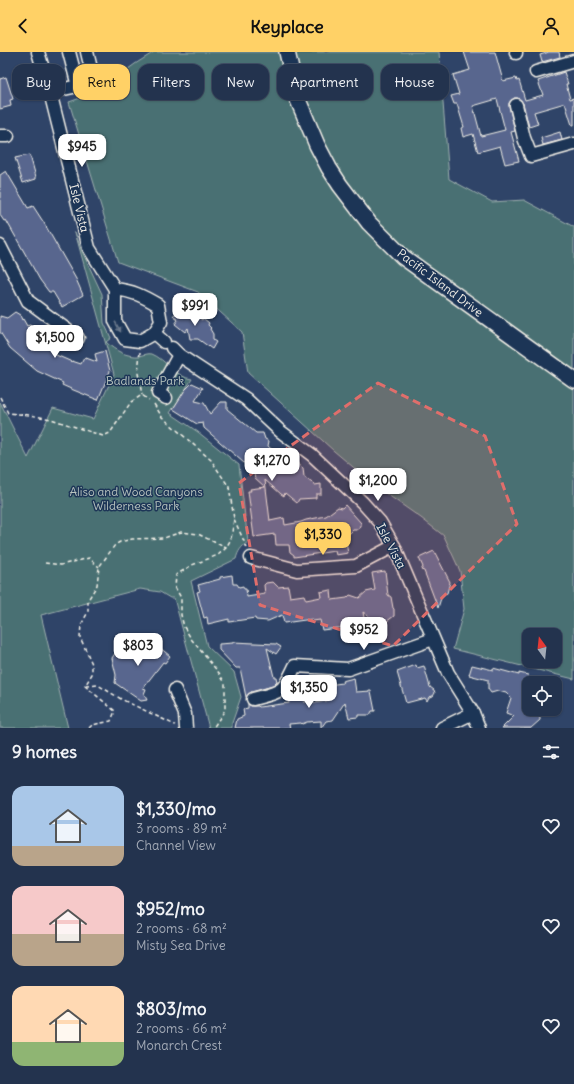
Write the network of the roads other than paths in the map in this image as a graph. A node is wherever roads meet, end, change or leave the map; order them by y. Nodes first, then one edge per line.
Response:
1 (38, 52) edge
2 (69, 52) edge
3 (87, 52) edge
4 (287, 52) edge
5 (574, 61) edge
6 (42, 64) edge
7 (90, 64) edge
8 (73, 67) edge
9 (536, 72) dead end
10 (52, 100) edge
11 (516, 104) dead end
12 (574, 144) edge
13 (0, 246) edge
14 (115, 289) junction
15 (154, 333) junction
16 (78, 338) dead end
17 (172, 348) junction
18 (574, 380) edge
19 (159, 398) road end
20 (394, 546) junction
21 (252, 558) road end
22 (433, 639) junction
23 (175, 690) dead end
24 (253, 700) dead end
25 (473, 713) junction
26 (182, 727) edge
27 (442, 728) edge
28 (479, 728) edge

1 - 6 street, Isle Vista
2 - 8 street
3 - 7 street
4 - 18 main road, Pacific Island Drive
5 - 9 street
10 - 14 street, Isle Vista
11 - 12 street
13 - 16 street
14 - 15 street
14 -> 15 street
15 - 17 street, Isle Vista
17 - 19 street
17 - 20 street, Isle Vista
20 - 21 street
20 - 22 street, Isle Vista
22 - 24 street
22 - 25 street, Isle Vista
23 - 26 street
25 - 27 street
25 - 28 street, Isle Vista

